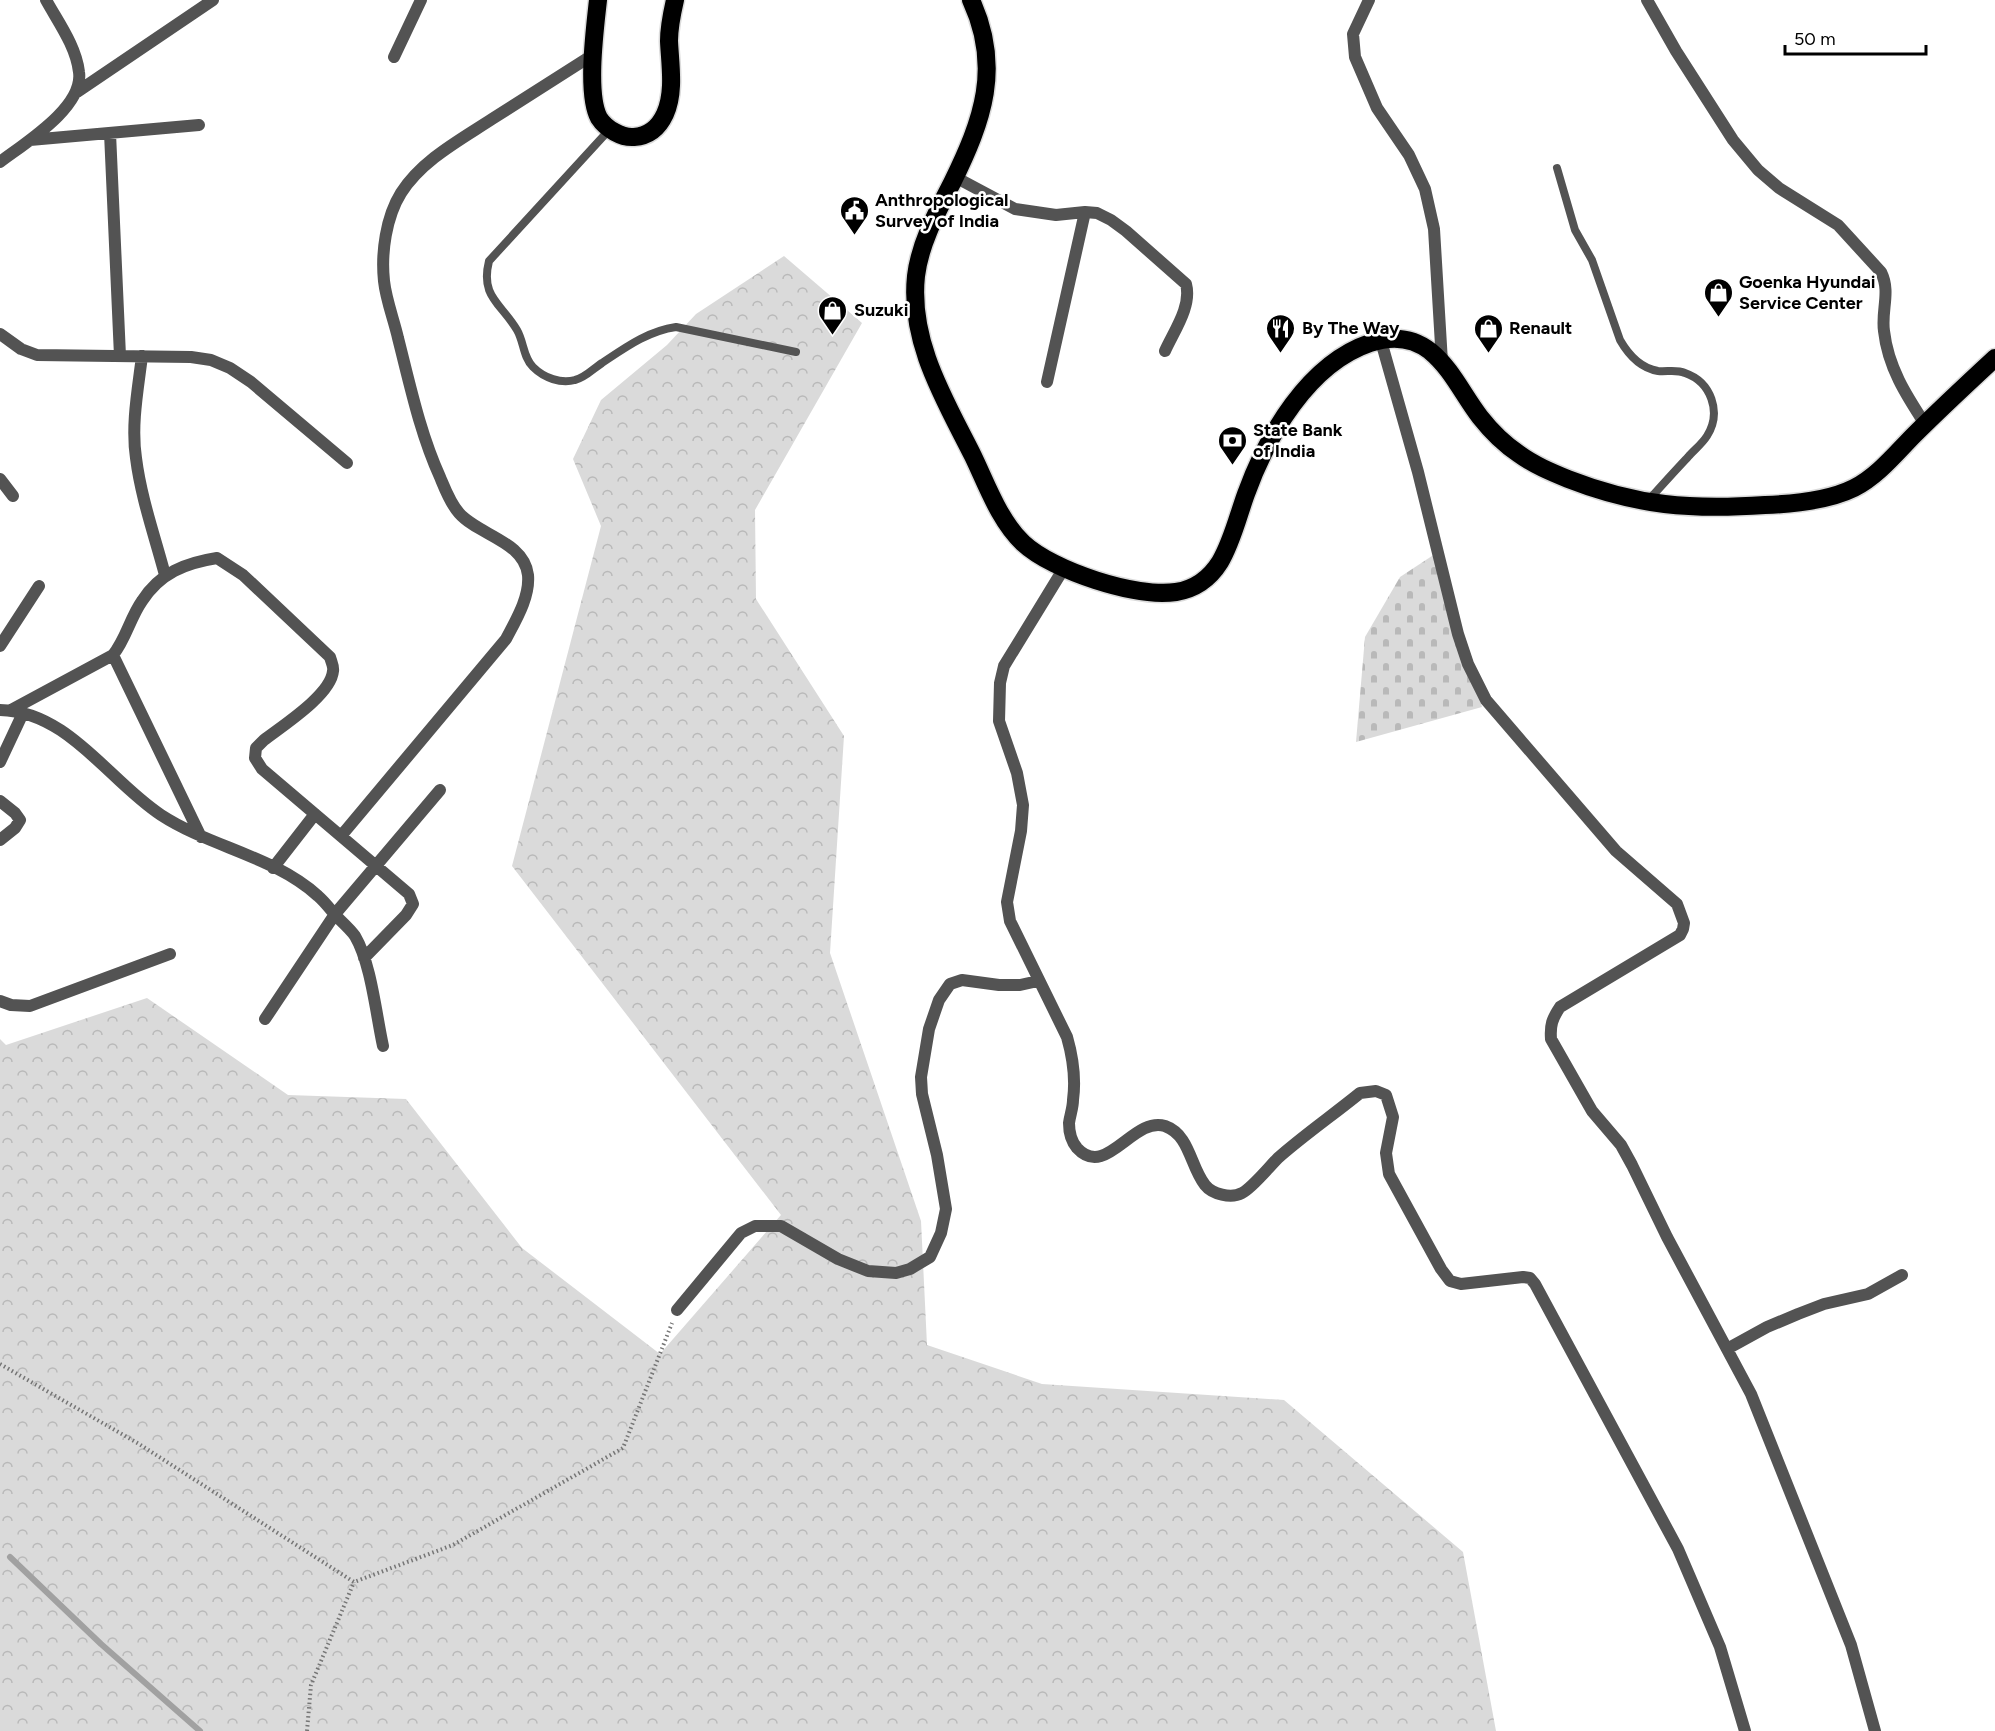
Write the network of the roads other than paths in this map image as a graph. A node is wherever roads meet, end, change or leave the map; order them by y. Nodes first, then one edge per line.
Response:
1 (46, 0) edge
2 (213, 0) edge
3 (420, 0) edge
4 (598, 0) edge
5 (675, 0) edge
6 (971, 0) edge
7 (1369, 0) edge
8 (1647, 0) edge
9 (591, 56) junction
10 (394, 57) dead end
11 (77, 92) junction
12 (199, 124) dead end
13 (610, 129) junction
14 (110, 133) junction
15 (28, 140) junction
16 (0, 162) edge
17 (1557, 168) dead end
18 (955, 177) junction
19 (1085, 212) junction
20 (0, 334) edge
21 (1381, 340) junction
22 (1165, 351) dead end
23 (796, 352) dead end
24 (120, 356) junction
25 (142, 356) junction
26 (1995, 358) edge
27 (1442, 362) junction
28 (1047, 382) dead end
29 (1925, 424) junction
30 (347, 463) dead end
31 (0, 479) edge
32 (13, 496) dead end
33 (1647, 502) junction
34 (1064, 568) junction
35 (165, 576) junction
36 (39, 586) dead end
37 (0, 646) edge
38 (114, 656) junction
39 (11, 711) edge
40 (0, 762) edge
41 (440, 790) dead end
42 (0, 801) edge
43 (315, 814) junction
44 (341, 836) junction
45 (201, 837) junction
46 (0, 840) edge
47 (376, 866) junction
48 (273, 868) junction
49 (335, 914) junction
50 (170, 954) dead end
51 (364, 958) junction
52 (1038, 981) junction
53 (0, 1001) edge
54 (265, 1019) dead end
55 (383, 1046) dead end
56 (1902, 1275) dead end
57 (677, 1310) road end
58 (1727, 1349) junction
59 (1745, 1731) edge
60 (1875, 1731) edge

1 - 11 street
2 - 11 street
3 - 10 street
4 - 9 highway
5 - 13 highway
6 - 18 highway
7 - 27 street
8 - 29 street
9 - 13 highway
9 - 44 street
11 - 15 street
12 - 14 street
13 - 23 lane
14 - 15 street
14 - 24 street
15 - 16 street
17 - 33 lane
18 - 19 street
18 - 34 highway
19 - 22 street
19 - 28 street
20 - 24 street
21 - 27 highway
21 - 34 highway
21 - 58 street
24 - 25 street
25 - 30 street
25 - 35 street
26 - 29 highway
27 - 33 highway
29 - 33 highway
31 - 32 street
34 - 52 street
35 - 38 street
35 - 43 street
36 - 37 street
38 - 39 street
38 - 45 street
39 - 40 street
39 - 45 street
41 - 47 street
42 - 46 street
43 - 44 street
43 - 48 street
44 - 47 street
45 - 48 street
47 - 49 street
47 - 51 street
48 - 49 street
49 - 51 street
49 - 54 street
50 - 53 street
51 - 55 street
52 - 57 street
52 - 59 street
56 - 58 street
58 - 60 street

